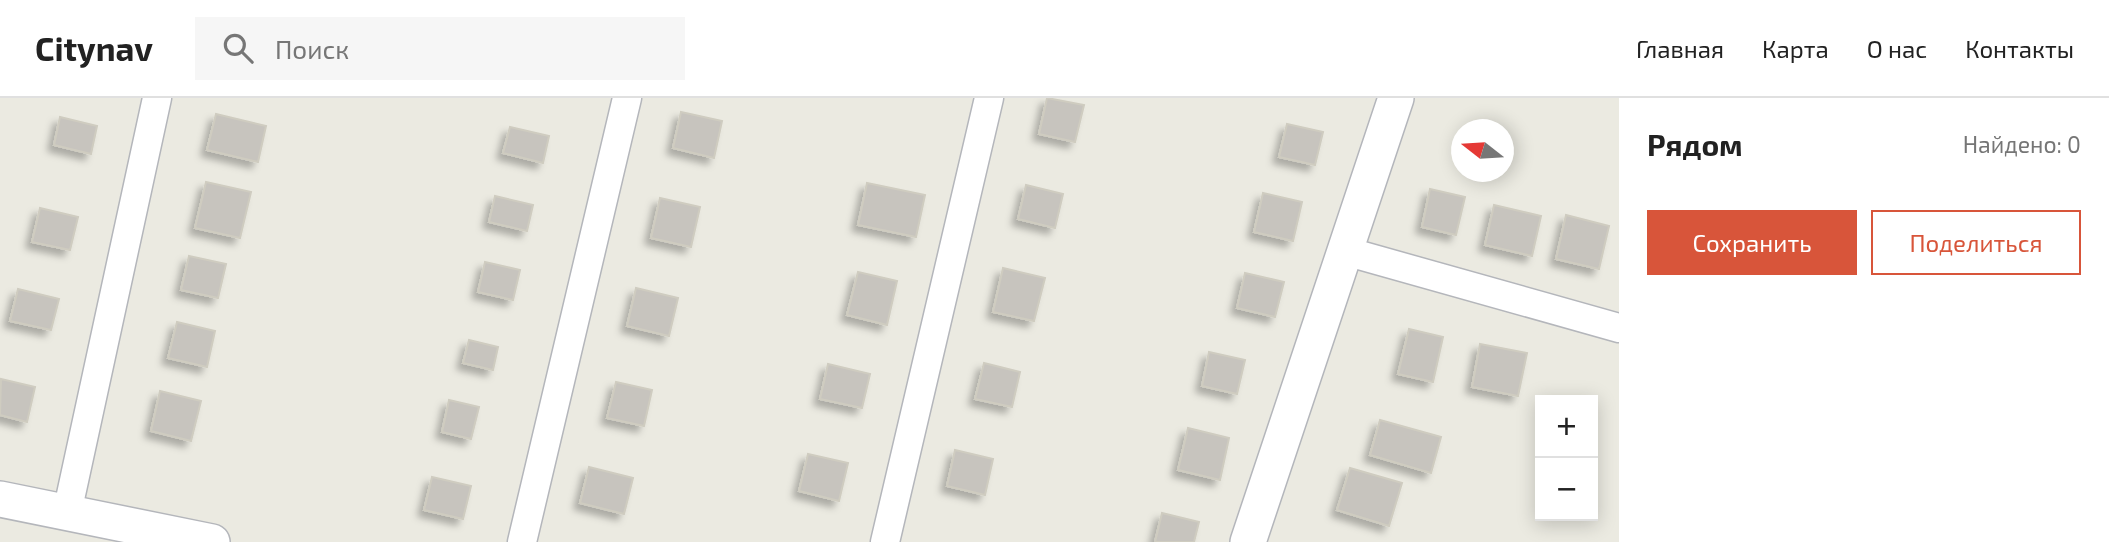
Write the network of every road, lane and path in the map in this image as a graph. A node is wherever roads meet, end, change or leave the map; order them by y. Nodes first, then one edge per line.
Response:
1 (157, 98) edge
2 (627, 98) edge
3 (989, 98) edge
4 (1396, 98) edge
5 (1345, 251) junction
6 (1619, 328) edge
7 (0, 499) edge
8 (67, 513) junction
9 (212, 542) edge
10 (522, 542) edge
11 (885, 542) edge
12 (1248, 542) edge

1 - 8 street
2 - 10 street
3 - 11 street
4 - 5 street
5 - 6 street
5 - 12 street
7 - 8 street
8 - 9 street

